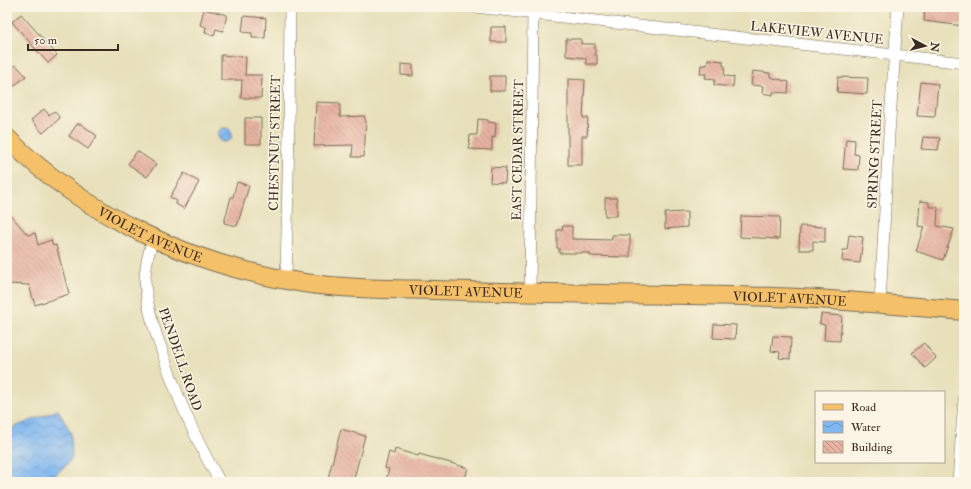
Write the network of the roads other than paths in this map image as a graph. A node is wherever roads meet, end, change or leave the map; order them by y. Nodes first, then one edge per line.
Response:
1 (290, 7) edge
2 (475, 7) edge
3 (898, 7) edge
4 (533, 11) edge
5 (895, 55) junction
6 (964, 63) edge
7 (7, 138) edge
8 (153, 238) junction
9 (286, 280) junction
10 (530, 293) junction
11 (880, 303) junction
12 (964, 311) edge
13 (964, 400) edge
14 (220, 482) edge
15 (958, 482) edge

1 - 9 street, CHESTNUT STREET
2 - 4 street, LAKEVIEW AVENUE
3 - 5 street, SPRING STREET
4 - 5 street, LAKEVIEW AVENUE
4 - 10 street, EAST CEDAR STREET
5 - 6 street, LAKEVIEW AVENUE
5 - 11 street, SPRING STREET
7 - 8 main road, VIOLET AVENUE
8 - 9 main road, VIOLET AVENUE
8 - 14 street, PENDELL ROAD
9 - 10 main road, VIOLET AVENUE
10 - 11 main road, VIOLET AVENUE
11 - 12 main road, VIOLET AVENUE
13 - 15 street

